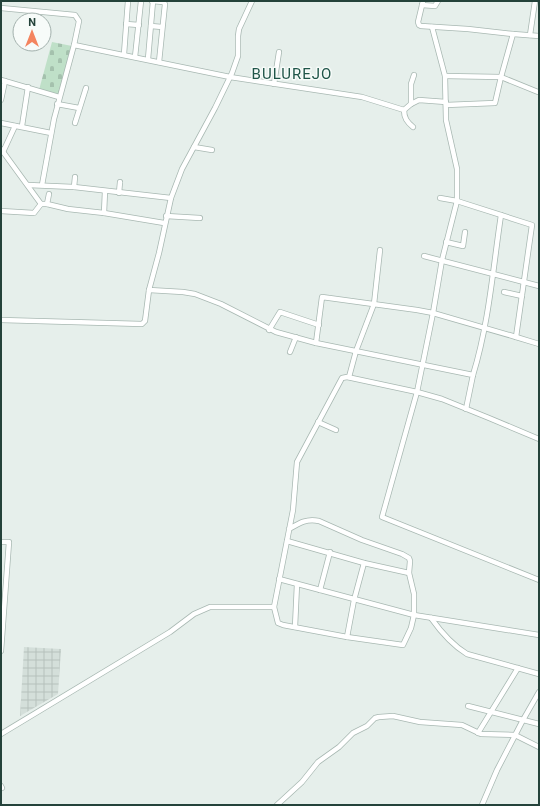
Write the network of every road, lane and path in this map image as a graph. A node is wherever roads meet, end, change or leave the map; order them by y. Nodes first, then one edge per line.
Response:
1 (128, 1) edge
2 (141, 1) edge
3 (153, 1) edge
4 (252, 1) edge
5 (438, 1) edge
6 (534, 1) edge
7 (423, 3) edge
8 (1, 8) edge
9 (126, 24) junction
10 (139, 25) junction
11 (151, 26) junction
12 (162, 27) junction
13 (432, 27) junction
14 (513, 34) junction
15 (530, 35) junction
16 (539, 36) edge
17 (74, 45) junction
18 (279, 52) dead end
19 (124, 54) junction
20 (136, 57) junction
21 (148, 59) junction
22 (160, 62) junction
23 (414, 75) dead end
24 (445, 76) junction
25 (230, 77) junction
26 (501, 78) junction
27 (3, 80) edge
28 (274, 84) junction
29 (28, 87) junction
30 (86, 88) dead end
31 (538, 92) edge
32 (59, 98) junction
33 (1, 100) edge
34 (446, 103) junction
35 (58, 104) junction
36 (412, 104) junction
37 (79, 108) junction
38 (404, 110) junction
39 (1, 123) edge
40 (76, 123) dead end
41 (14, 126) junction
42 (22, 126) junction
43 (414, 127) dead end
44 (51, 133) junction
45 (194, 147) junction
46 (212, 150) dead end
47 (2, 151) edge
48 (75, 177) dead end
49 (120, 182) dead end
50 (28, 185) junction
51 (42, 185) junction
52 (74, 187) junction
53 (105, 191) junction
54 (119, 193) junction
55 (49, 194) dead end
56 (171, 198) junction
57 (440, 198) dead end
58 (456, 200) junction
59 (40, 204) junction
60 (47, 204) junction
61 (1, 211) edge
62 (104, 213) junction
63 (501, 215) junction
64 (166, 216) junction
65 (200, 218) dead end
66 (164, 223) junction
67 (465, 232) dead end
68 (446, 242) junction
69 (380, 250) dead end
70 (424, 256) dead end
71 (442, 260) junction
72 (492, 273) junction
73 (524, 282) junction
74 (539, 286) edge
75 (149, 290) junction
76 (504, 292) dead end
77 (522, 296) junction
78 (374, 304) junction
79 (433, 313) junction
80 (1, 320) edge
81 (319, 325) junction
82 (485, 328) junction
83 (269, 330) junction
84 (516, 336) junction
85 (296, 337) junction
86 (316, 342) junction
87 (539, 344) edge
88 (356, 351) junction
89 (290, 352) dead end
90 (422, 364) junction
91 (474, 375) junction
92 (349, 377) junction
93 (417, 392) junction
94 (466, 409) junction
95 (318, 422) junction
96 (336, 430) dead end
97 (539, 439) edge
98 (289, 529) junction
99 (287, 541) junction
100 (1, 542) edge
101 (330, 552) junction
102 (364, 563) junction
103 (4, 565) edge
104 (409, 573) junction
105 (279, 579) junction
106 (539, 580) edge
107 (297, 584) junction
108 (320, 590) junction
109 (3, 591) edge
110 (354, 600) junction
111 (274, 607) junction
112 (414, 615) junction
113 (431, 618) junction
114 (295, 627) junction
115 (539, 635) edge
116 (347, 637) junction
117 (1, 650) edge
118 (518, 668) junction
119 (539, 674) edge
120 (539, 692) edge
121 (468, 706) dead end
122 (490, 712) junction
123 (522, 720) junction
124 (539, 724) edge
125 (478, 733) junction
126 (1, 734) edge
127 (515, 735) junction
128 (539, 747) edge
129 (277, 805) edge
130 (482, 805) edge

1 - 9 street
2 - 10 street
3 - 11 street
3 - 12 street
4 - 25 street
5 - 7 street
6 - 15 street
7 - 13 street
8 - 17 street
9 - 10 street
9 - 19 street
10 - 20 street
11 - 12 street
11 - 21 street
12 - 22 street
13 - 14 street
13 - 24 street
14 - 15 street
14 - 26 street
15 - 16 street
17 - 19 street
17 - 32 street
18 - 28 street
19 - 20 street
20 - 21 street
21 - 22 street
22 - 25 street
23 - 36 street
24 - 26 street
24 - 34 street
25 - 28 street
25 - 45 street
26 - 31 street
26 - 34 street
27 - 29 street
27 - 33 street
28 - 38 street
29 - 32 street
29 - 42 street
30 - 37 street
32 - 35 street
34 - 36 street
34 - 58 street
35 - 37 street
35 - 44 street
36 - 38 street
37 - 40 street
38 - 43 street
39 - 41 street
41 - 42 street
41 - 47 street
42 - 44 street
44 - 51 street
45 - 46 street
45 - 56 street
47 - 50 street
48 - 52 street
49 - 54 street
50 - 51 street
50 - 59 street
51 - 52 street
52 - 53 street
53 - 54 street
53 - 62 street
54 - 56 street
55 - 60 street
56 - 64 street
57 - 58 street
58 - 63 street
58 - 68 street
59 - 60 street
59 - 61 street
60 - 62 street
62 - 66 street
63 - 72 street
63 - 73 street
64 - 65 street
64 - 66 street
66 - 75 street
67 - 68 street
68 - 71 street
69 - 78 street
70 - 71 street
71 - 72 street
71 - 79 street
72 - 73 street
72 - 82 street
73 - 74 street
73 - 77 street
75 - 80 street
75 - 83 street
76 - 77 street
77 - 84 street
78 - 79 street
78 - 81 street
78 - 88 street
79 - 82 street
79 - 90 street
81 - 83 street
81 - 86 street
82 - 84 street
82 - 91 street
83 - 85 street
84 - 87 street
85 - 86 street
85 - 89 street
86 - 88 street
88 - 90 street
88 - 92 street
90 - 91 street
90 - 93 street
91 - 94 street
92 - 93 street
92 - 95 street
93 - 94 street
93 - 106 street
94 - 97 street
95 - 96 street
95 - 98 street
98 - 99 street
98 - 104 street
99 - 101 street
99 - 105 street
100 - 103 street
101 - 102 street
101 - 108 street
102 - 104 street
102 - 110 street
103 - 109 street
104 - 112 street
105 - 107 street
105 - 111 street
107 - 108 street
107 - 114 street
108 - 110 street
109 - 117 street
110 - 112 street
110 - 116 street
111 - 114 street
111 - 126 street
112 - 113 street
112 - 116 street
113 - 115 street
113 - 118 street
114 - 116 street
118 - 119 street
118 - 122 street
120 - 123 street
121 - 122 street
122 - 123 street
122 - 125 street
123 - 124 street
123 - 127 street
125 - 127 street
125 - 129 street
127 - 128 street
127 - 130 street

